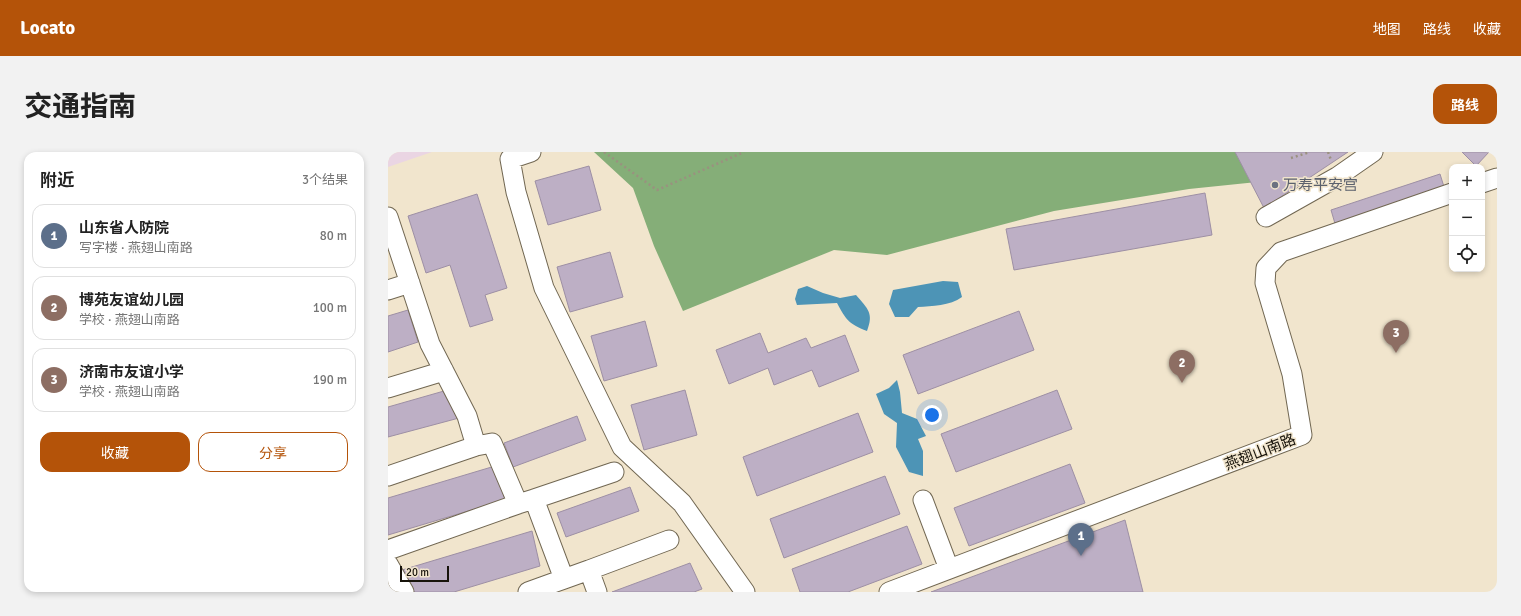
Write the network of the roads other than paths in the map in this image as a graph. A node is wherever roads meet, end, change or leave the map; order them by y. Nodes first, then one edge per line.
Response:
1 (531, 152) edge
2 (1373, 152) edge
3 (1497, 178) edge
4 (1485, 182) edge
5 (1449, 194) edge
6 (388, 217) edge
7 (1266, 217) dead end
8 (410, 283) junction
9 (388, 290) edge
10 (444, 371) junction
11 (388, 388) edge
12 (476, 446) junction
13 (614, 472) dead end
14 (388, 476) edge
15 (923, 500) dead end
16 (526, 502) junction
17 (670, 540) dead end
18 (388, 550) edge
19 (388, 564) edge
20 (949, 569) junction
21 (588, 570) junction
22 (564, 579) junction
23 (404, 592) edge
24 (528, 592) edge
25 (597, 592) edge
26 (745, 592) edge
27 (889, 592) edge

1 - 26 street
2 - 7 street
3 - 4 street
5 - 20 street, 燕翅山南路
6 - 8 street
8 - 9 street
8 - 10 street
10 - 11 street
10 - 12 street
12 - 14 street
12 - 16 street
13 - 16 street
15 - 20 street
16 - 18 street
16 - 22 street
17 - 21 street
19 - 23 street
20 - 27 street, 燕翅山南路
21 - 22 street
21 - 25 street
22 - 24 street

